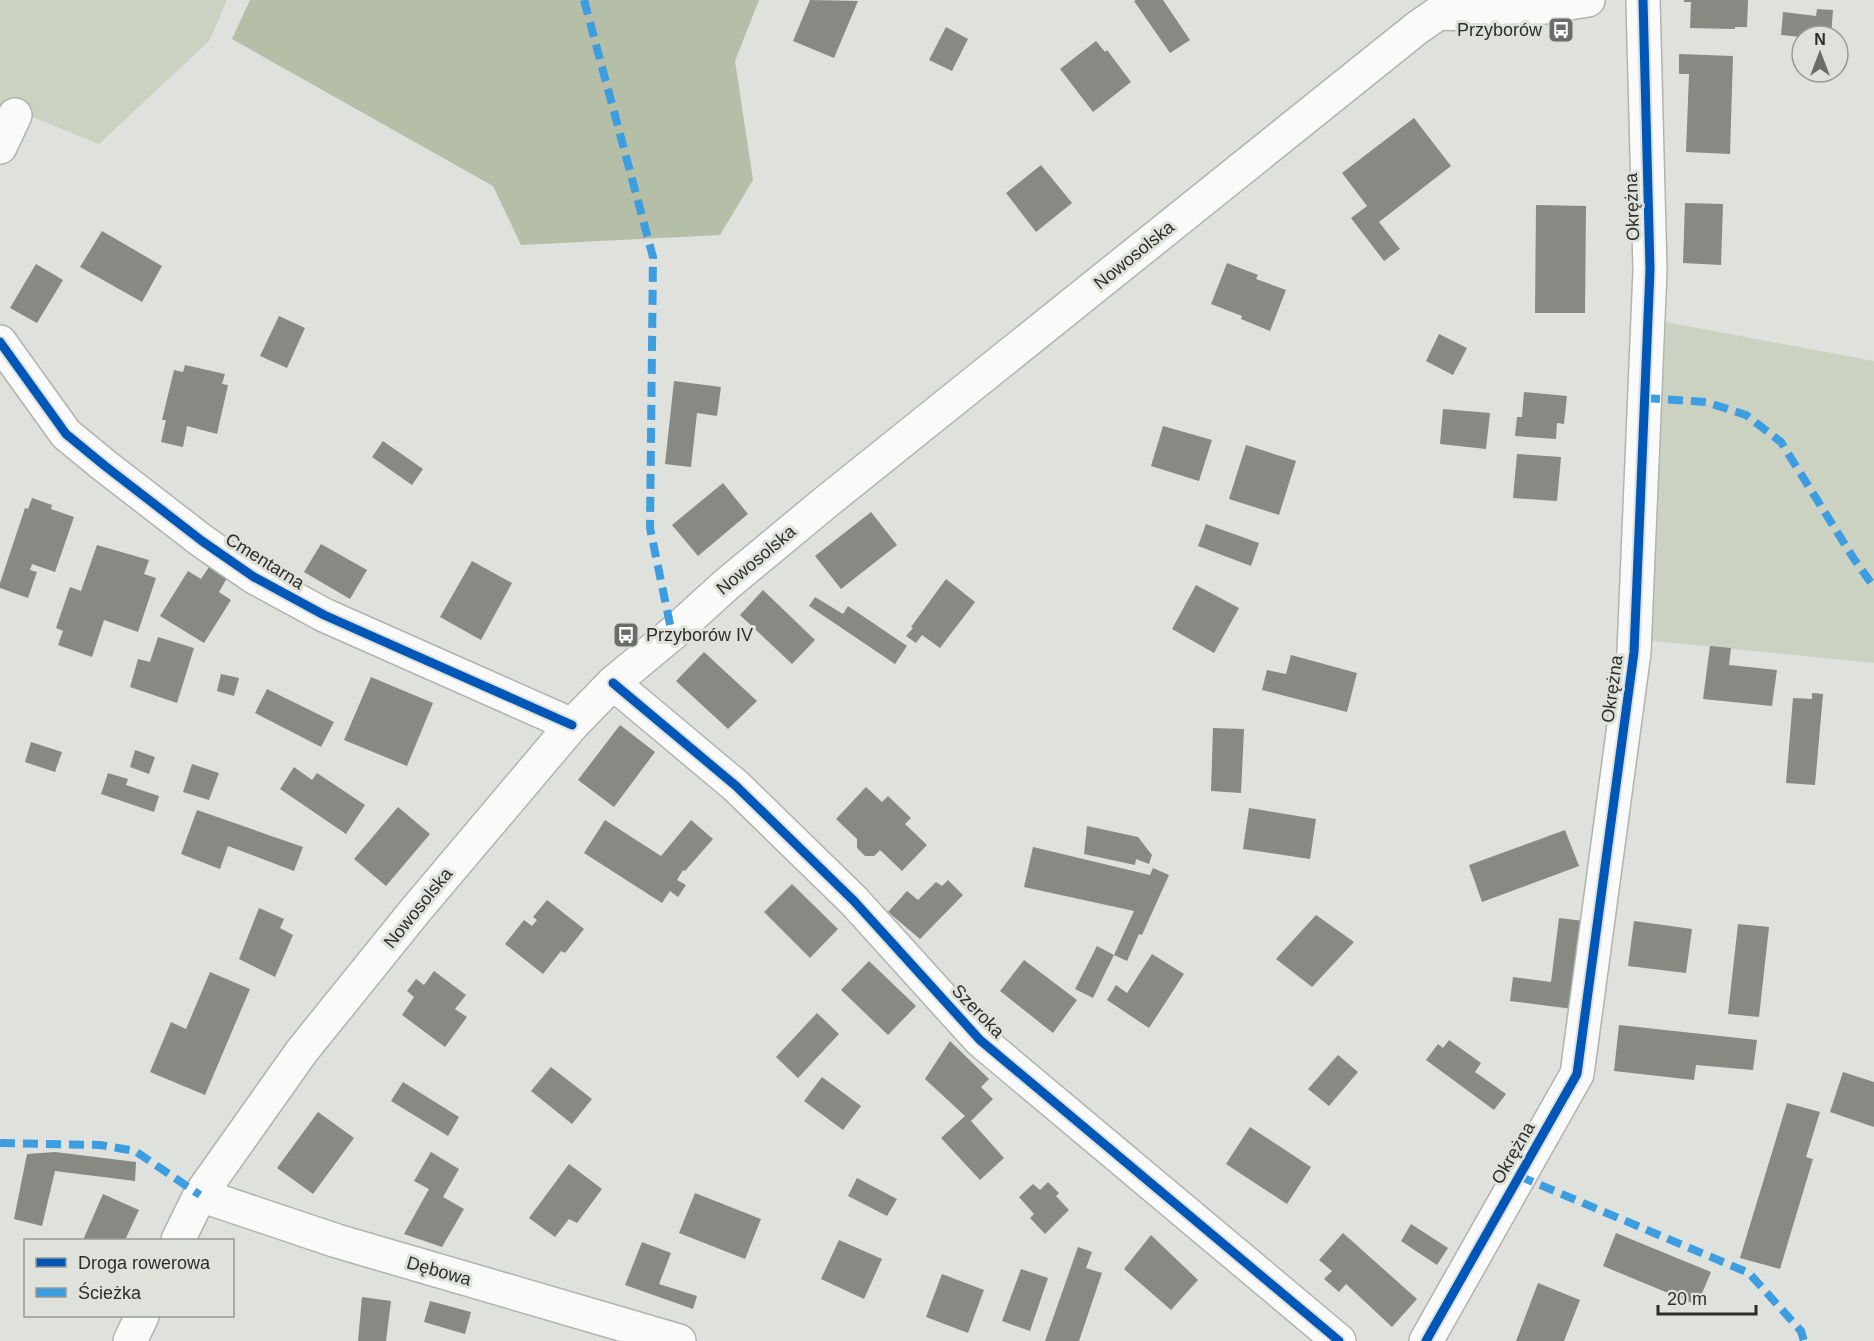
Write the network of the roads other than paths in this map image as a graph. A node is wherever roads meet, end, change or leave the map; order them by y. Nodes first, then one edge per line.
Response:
1 (1588, 0) edge
2 (1643, 0) edge
3 (1449, 7) edge
4 (15, 115) dead end
5 (0, 147) edge
6 (0, 342) edge
7 (613, 682) junction
8 (572, 725) junction
9 (200, 1195) junction
10 (178, 1239) edge
11 (142, 1317) edge
12 (130, 1341) edge
13 (679, 1341) edge
14 (1339, 1341) edge
15 (1426, 1341) edge

1 - 3 street
2 - 15 street, Okrężna
3 - 7 street, Nowosolska
4 - 5 street
6 - 8 street, Cmentarna
7 - 8 street, Nowosolska
7 - 14 street, Szeroka
8 - 9 street, Nowosolska
9 - 10 street, Nowosolska
9 - 13 street, Dębowa
11 - 12 street

